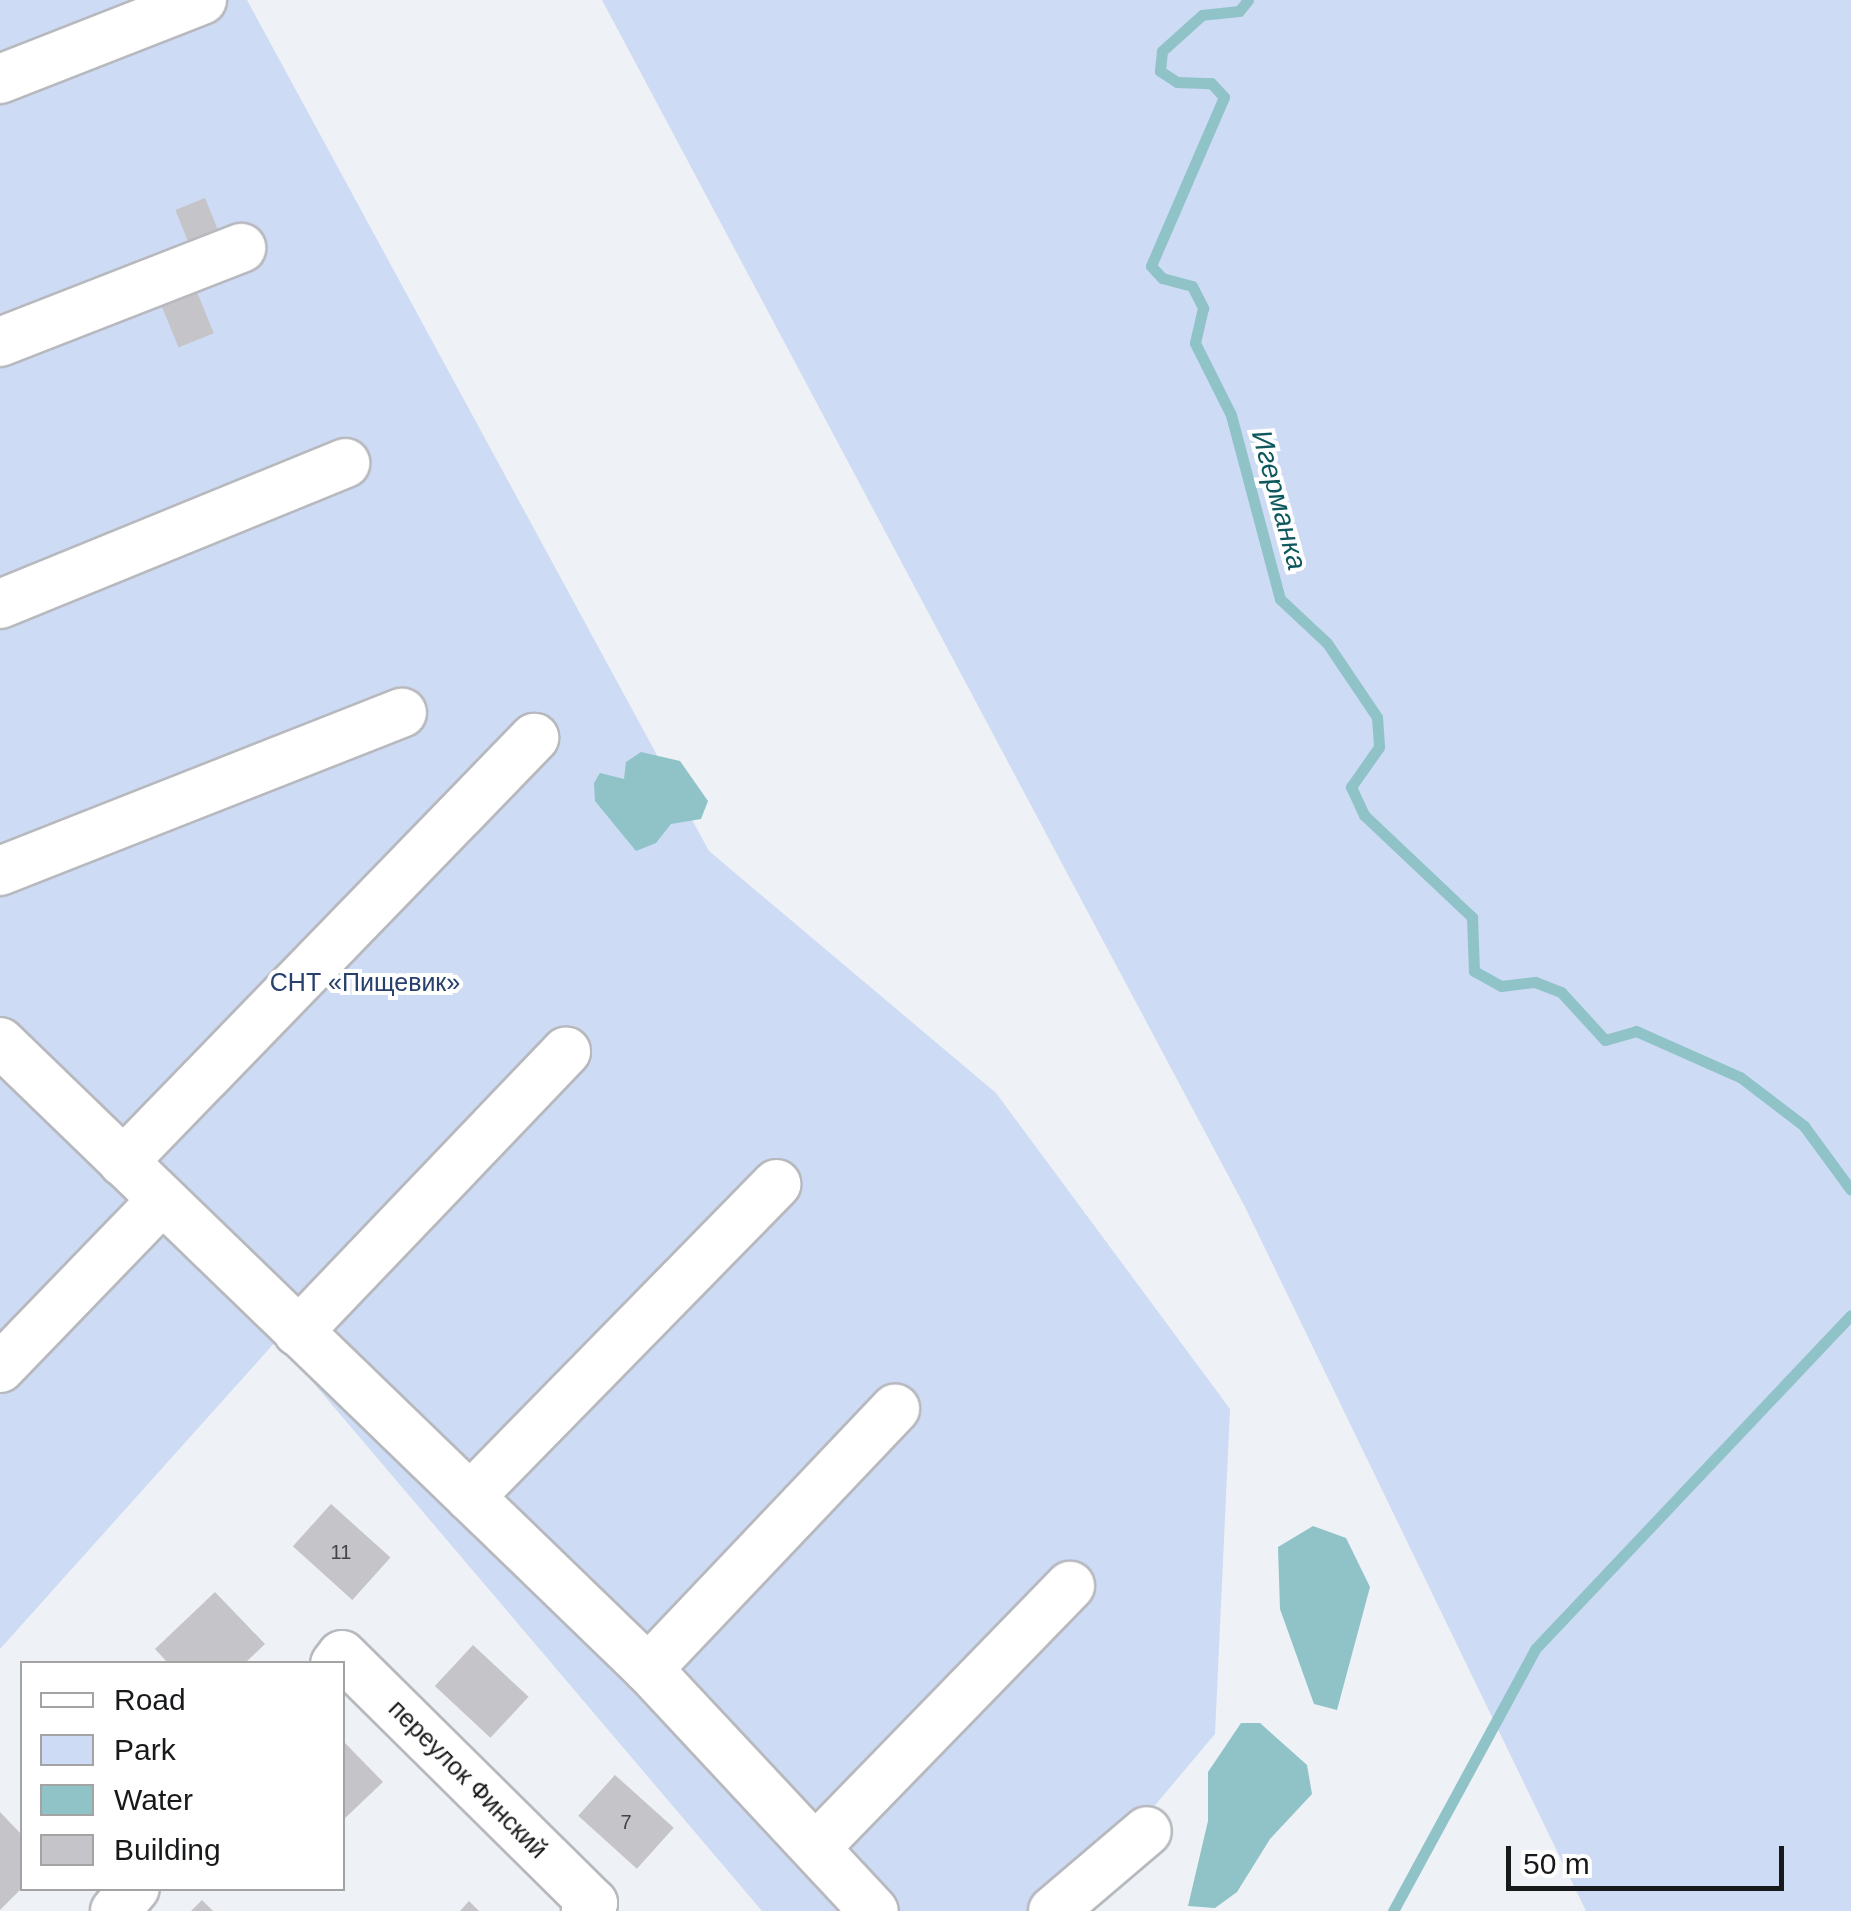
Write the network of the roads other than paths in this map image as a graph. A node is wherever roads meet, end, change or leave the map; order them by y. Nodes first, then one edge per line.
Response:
1 (202, 0) edge
2 (0, 79) edge
3 (240, 248) dead end
4 (0, 342) edge
5 (344, 463) dead end
6 (0, 604) edge
7 (402, 713) dead end
8 (534, 738) dead end
9 (0, 871) edge
10 (0, 1042) edge
11 (566, 1052) dead end
12 (123, 1162) junction
13 (778, 1184) dead end
14 (162, 1200) junction
15 (298, 1332) junction
16 (0, 1368) edge
17 (895, 1409) dead end
18 (470, 1497) junction
19 (1070, 1586) dead end
20 (338, 1661) edge
21 (648, 1669) junction
22 (1147, 1831) dead end
23 (817, 1846) junction
24 (132, 1891) edge
25 (115, 1911) edge
26 (586, 1911) edge
27 (874, 1911) edge
28 (1053, 1911) edge

1 - 2 street
3 - 4 street
5 - 6 street
7 - 9 street
8 - 12 street
10 - 12 street
11 - 15 street
12 - 14 street
13 - 18 street
14 - 15 street
14 - 16 street
15 - 18 street
17 - 21 street
18 - 21 street
19 - 23 street
20 - 26 street, переулок Финский
21 - 23 street
22 - 28 street
23 - 27 street
24 - 25 street

